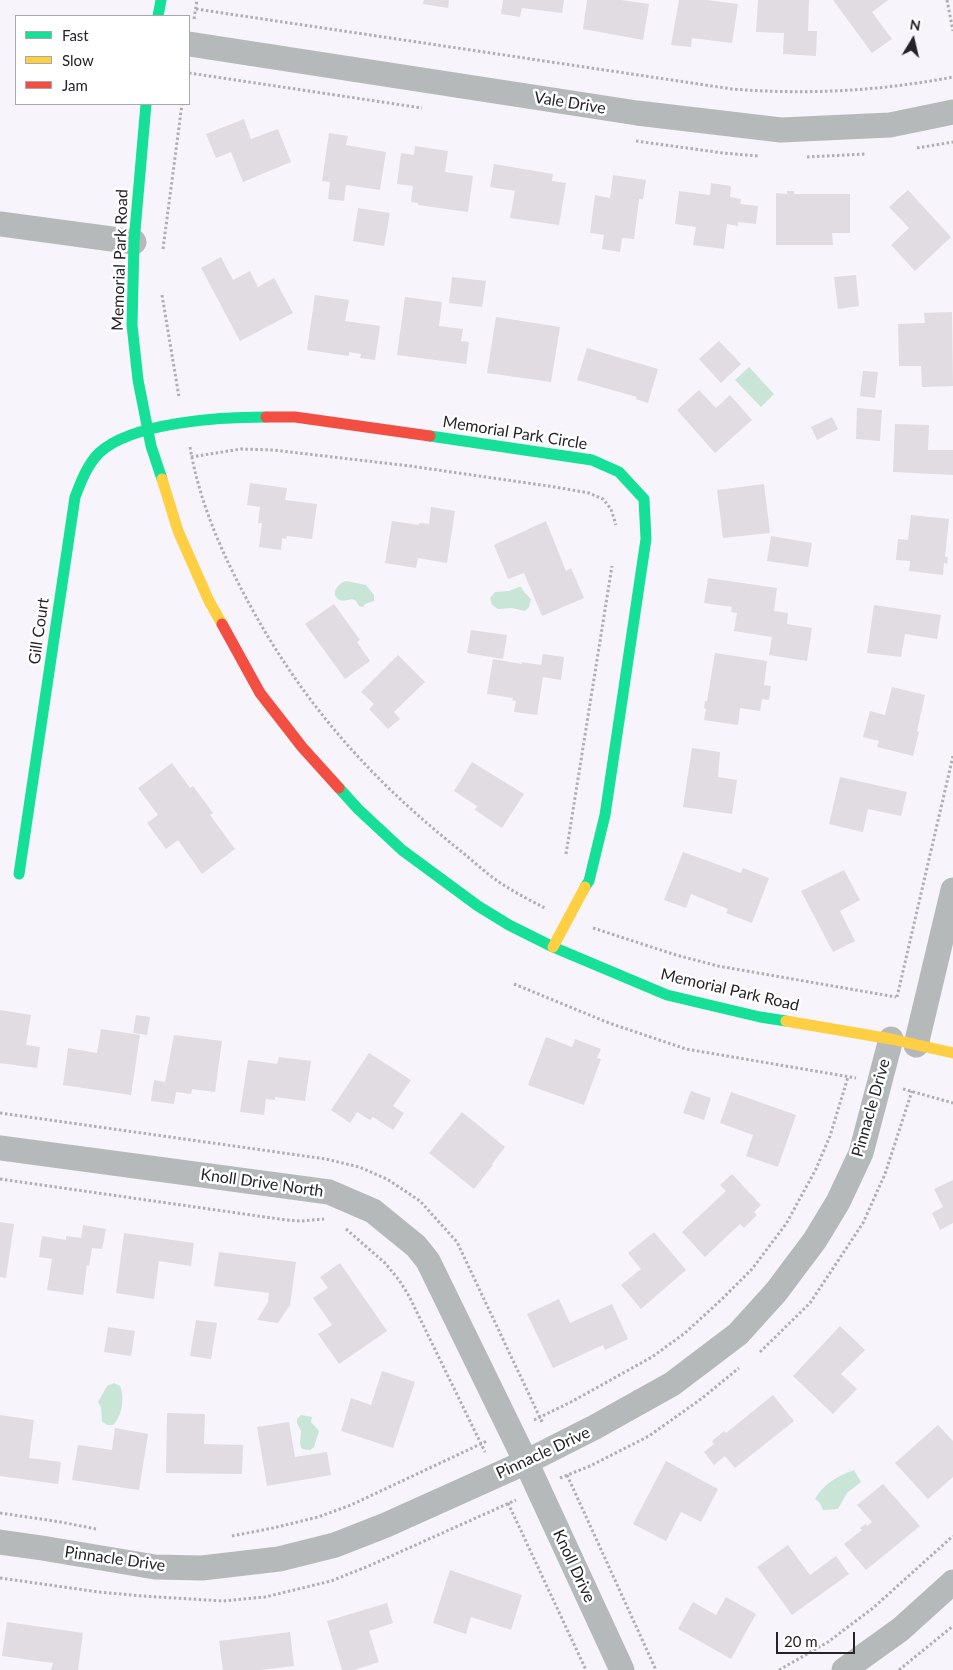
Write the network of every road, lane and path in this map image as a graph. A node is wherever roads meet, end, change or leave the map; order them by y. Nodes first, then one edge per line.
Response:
1 (161, 0) edge
2 (947, 0) edge
3 (196, 9) dead end
4 (158, 15) edge
5 (953, 31) edge
6 (190, 44) edge
7 (953, 77) edge
8 (146, 105) edge
9 (182, 105) edge
10 (953, 112) edge
11 (0, 224) edge
12 (134, 242) junction
13 (162, 252) dead end
14 (161, 288) dead end
15 (185, 423) junction
16 (148, 429) junction
17 (191, 456) junction
18 (617, 532) dead end
19 (614, 559) dead end
20 (953, 756) edge
21 (564, 861) dead end
22 (19, 874) dead end
23 (953, 890) edge
24 (544, 902) dead end
25 (540, 906) junction
26 (569, 919) junction
27 (553, 947) junction
28 (514, 984) dead end
29 (896, 997) junction
30 (926, 1004) junction
31 (891, 1040) junction
32 (916, 1045) junction
33 (953, 1054) edge
34 (879, 1083) junction
35 (953, 1103) edge
36 (0, 1113) edge
37 (0, 1148) edge
38 (0, 1179) edge
39 (331, 1221) dead end
40 (345, 1228) dead end
41 (554, 1448) junction
42 (526, 1462) junction
43 (495, 1475) junction
44 (953, 1536) edge
45 (0, 1542) edge
46 (953, 1582) edge
47 (953, 1626) edge
48 (586, 1670) edge
49 (622, 1670) edge
50 (656, 1670) edge
51 (779, 1670) edge
52 (844, 1670) edge
53 (899, 1670) edge

1 - 4 street
2 - 5 path
3 - 7 path
6 - 10 street, Vale Drive
8 - 12 street, Memorial Park Road
9 - 13 path
11 - 12 street
12 - 16 street, Memorial Park Road
14 - 15 path
15 - 16 street, Memorial Park Circle
15 - 17 path
15 - 26 street, Memorial Park Circle
16 - 22 street, Gill Court
16 - 27 street, Memorial Park Road
17 - 18 path
17 - 25 path
19 - 21 path
20 - 29 path
23 - 30 street
24 - 25 path
25 - 26 path
26 - 27 street, Memorial Park Circle
26 - 29 path
27 - 31 street, Memorial Park Road
28 - 34 path
29 - 30 path
30 - 32 street
31 - 32 street, Memorial Park Road
31 - 34 street, Pinnacle Drive
32 - 33 street, Memorial Park Road
34 - 35 path
34 - 41 street, Pinnacle Drive
36 - 41 path
37 - 42 street, Knoll Drive North
38 - 39 path
40 - 43 path
41 - 42 street, Pinnacle Drive
41 - 50 path
42 - 43 street, Pinnacle Drive
42 - 49 street, Knoll Drive
43 - 45 street, Pinnacle Drive
43 - 48 path
44 - 51 path
46 - 52 street
47 - 53 path

